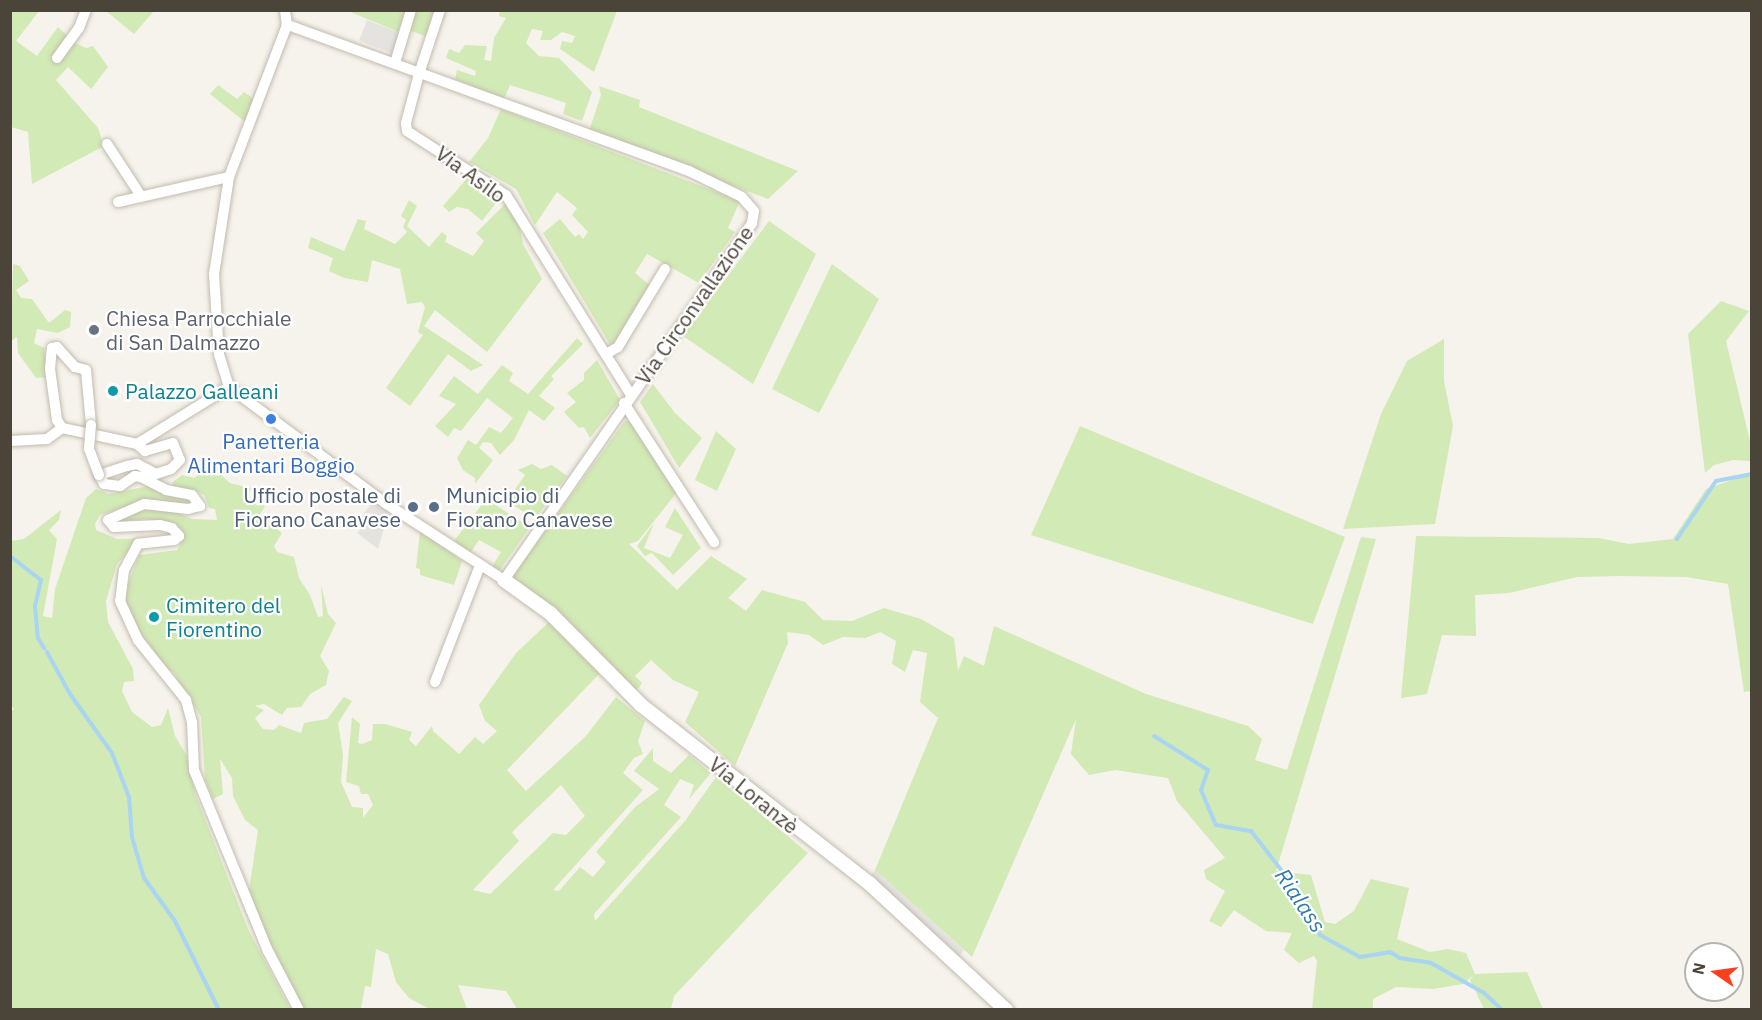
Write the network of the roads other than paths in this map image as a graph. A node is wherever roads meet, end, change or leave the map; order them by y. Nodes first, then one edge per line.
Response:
1 (86, 10) edge
2 (285, 10) edge
3 (411, 10) edge
4 (440, 10) edge
5 (287, 25) junction
6 (57, 58) dead end
7 (395, 63) junction
8 (418, 74) junction
9 (107, 144) dead end
10 (229, 177) junction
11 (141, 196) junction
12 (118, 202) dead end
13 (665, 269) dead end
14 (606, 354) junction
15 (229, 387) junction
16 (628, 399) junction
17 (62, 428) junction
18 (10, 441) edge
19 (137, 444) junction
20 (99, 476) junction
21 (714, 542) dead end
22 (479, 568) junction
23 (504, 580) junction
24 (435, 682) dead end
25 (299, 1010) edge
26 (1006, 1010) edge

1 - 6 street
2 - 5 street
3 - 7 street
4 - 8 street
5 - 7 street
5 - 10 street
7 - 8 street
8 - 14 street, Via Asilo
8 - 16 street, Via Circonvallazione
9 - 11 street
10 - 11 street
10 - 15 street
11 - 12 street
13 - 14 street
14 - 16 street, Via Asilo
15 - 19 street
15 - 22 street
16 - 21 street, Via Asilo
16 - 23 street, Via Circonvallazione
17 - 18 street
17 - 19 street
17 - 20 street, bridge
19 - 20 street
20 - 25 street
22 - 23 street
22 - 24 street
23 - 26 street, Via Loranzè

